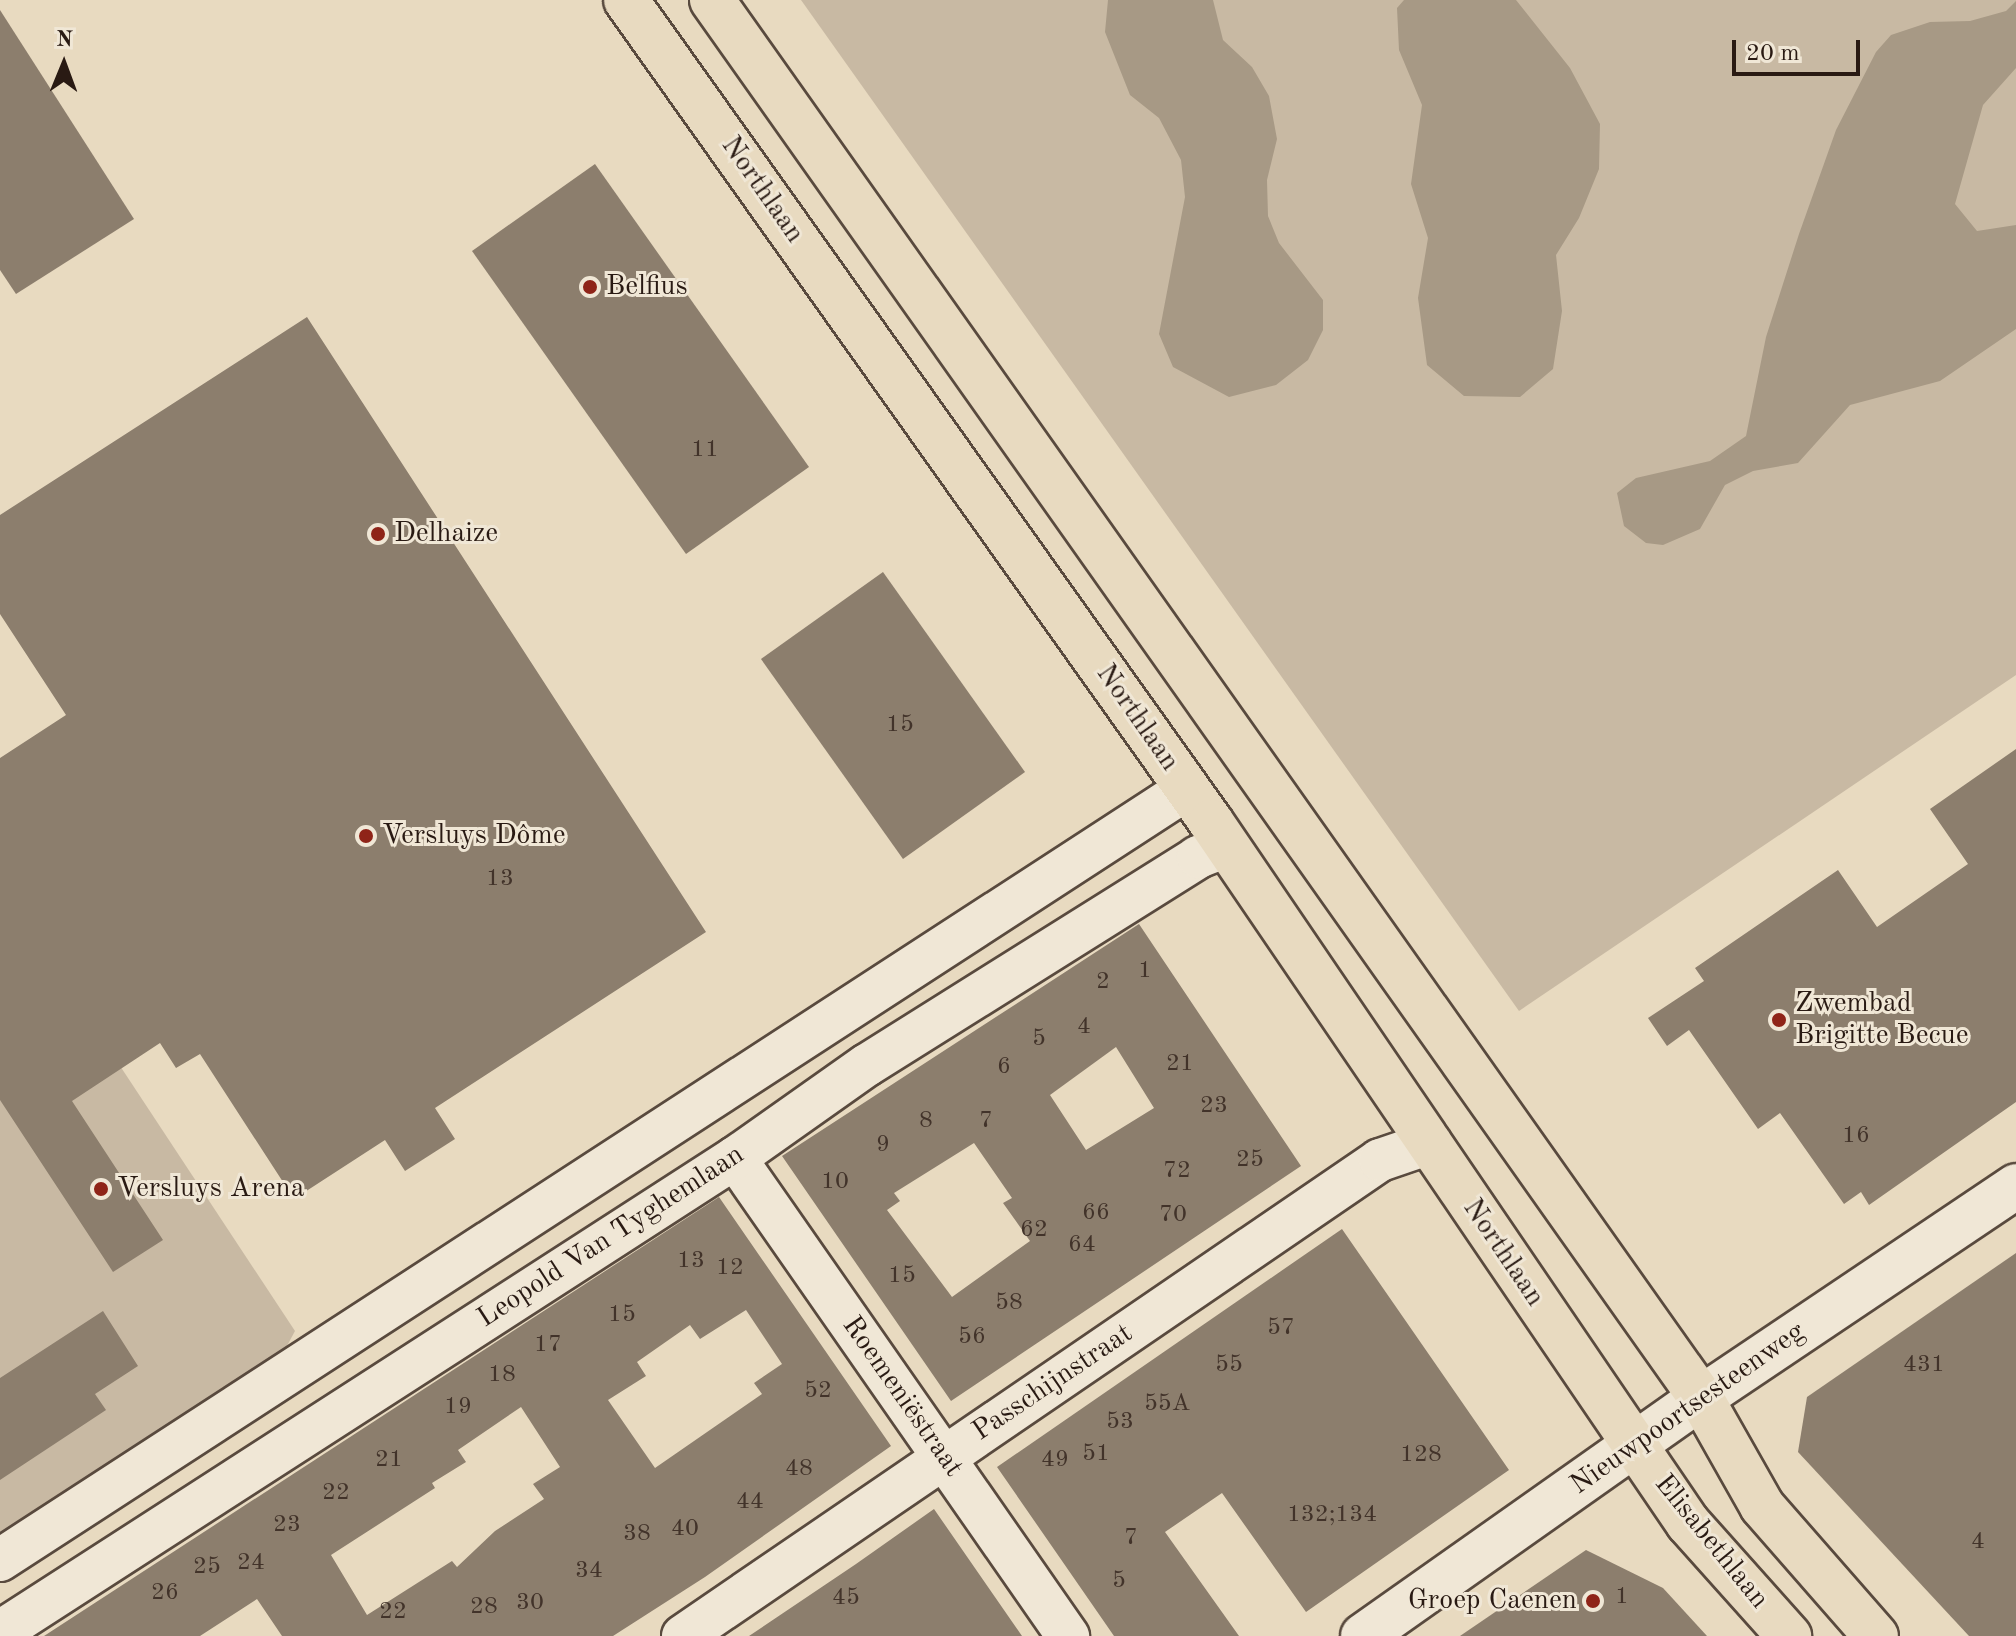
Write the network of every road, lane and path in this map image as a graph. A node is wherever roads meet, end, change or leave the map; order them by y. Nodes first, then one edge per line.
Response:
1 (626, 0) edge
2 (712, 0) edge
3 (1187, 789) junction
4 (1224, 847) junction
5 (1430, 1143) junction
6 (735, 1158) junction
7 (2016, 1186) edge
8 (1701, 1398) junction
9 (1635, 1445) junction
10 (943, 1457) junction
11 (0, 1560) edge
12 (5, 1632) edge
13 (683, 1636) edge
14 (1068, 1636) edge
15 (1363, 1636) edge
16 (1789, 1636) edge
17 (1876, 1636) edge

1 - 3 main road, Northlaan
2 - 8 main road
3 - 4 main road, Northlaan
3 - 11 street
4 - 5 main road, Northlaan
4 - 6 street, Leopold Van Tyghemlaan
5 - 9 main road, Northlaan
5 - 10 street, Passchijnstraat
6 - 10 street, Roemeniëstraat
6 - 12 street, Leopold Van Tyghemlaan
7 - 8 main road, Nieuwpoortsesteenweg
8 - 9 main road, Nieuwpoortsesteenweg
8 - 17 main road
9 - 15 main road, Nieuwpoortsesteenweg
9 - 16 main road, Elisabethlaan
10 - 13 street, Passchijnstraat
10 - 14 street, Roemeniëstraat

